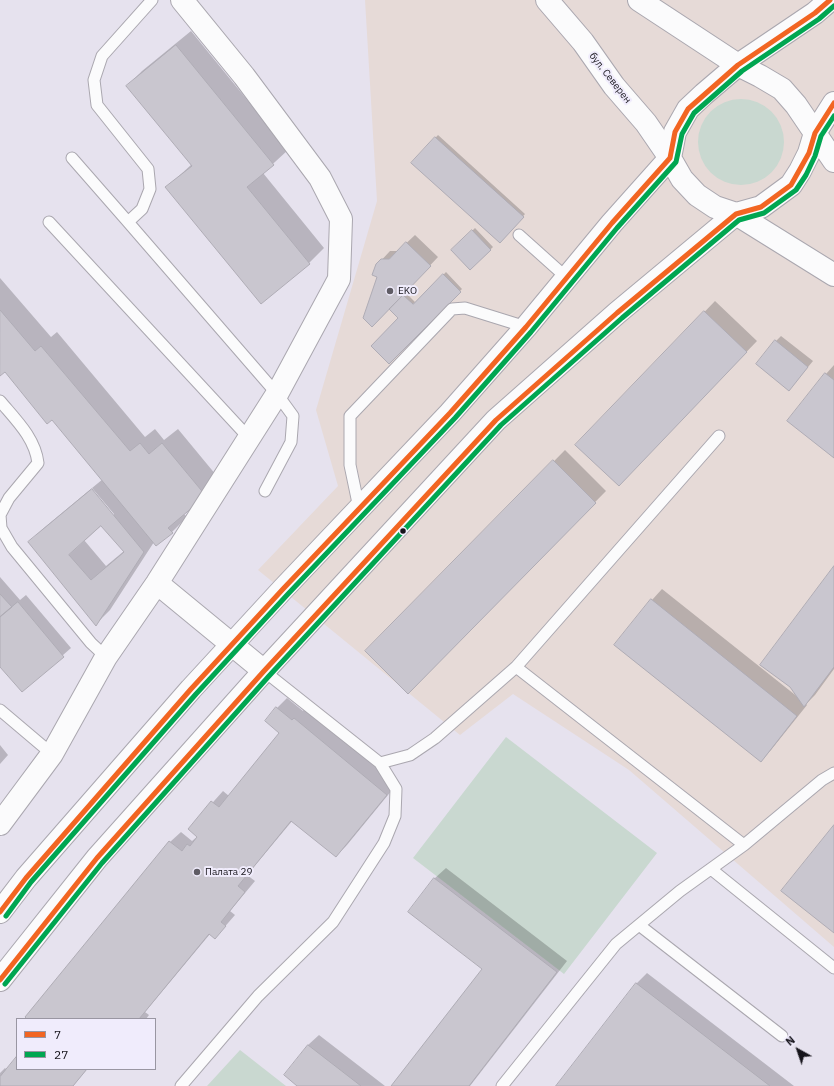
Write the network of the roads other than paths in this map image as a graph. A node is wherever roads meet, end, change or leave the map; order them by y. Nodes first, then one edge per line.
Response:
1 (152, 0) edge
2 (182, 0) edge
3 (547, 0) edge
4 (639, 0) edge
5 (830, 0) edge
6 (738, 65) junction
7 (834, 103) edge
8 (816, 134) junction
9 (72, 158) dead end
10 (670, 158) junction
11 (834, 161) edge
12 (736, 214) junction
13 (49, 222) dead end
14 (128, 222) junction
15 (519, 235) dead end
16 (834, 275) edge
17 (567, 278) junction
18 (526, 327) junction
19 (278, 394) junction
20 (0, 401) edge
21 (719, 436) dead end
22 (249, 438) junction
23 (264, 491) dead end
24 (360, 508) junction
25 (157, 583) junction
26 (232, 645) junction
27 (106, 657) junction
28 (516, 667) junction
29 (264, 671) junction
30 (0, 710) edge
31 (52, 754) junction
32 (380, 763) junction
33 (834, 773) edge
34 (0, 824) edge
35 (744, 845) junction
36 (711, 869) junction
37 (0, 912) edge
38 (639, 925) junction
39 (834, 968) edge
40 (0, 980) edge
41 (782, 1036) dead end
42 (182, 1086) edge
43 (502, 1086) edge

1 - 14 lane
2 - 19 main road
3 - 10 main road, бул. Северен
4 - 6 main road
5 - 6 main road
6 - 8 main road
6 - 10 main road
7 - 8 main road
8 - 11 main road
8 - 12 main road
9 - 14 lane
10 - 12 main road
10 - 17 main road
12 - 16 main road
12 - 29 main road
13 - 22 lane
14 - 19 lane
15 - 17 lane
17 - 18 main road
18 - 24 main road
18 - 24 lane
19 - 22 main road
19 - 23 lane
20 - 27 lane
21 - 28 lane
22 - 25 main road
24 - 26 main road
25 - 26 main road
25 - 27 main road
26 - 29 main road
26 - 37 main road
27 - 31 main road
28 - 32 lane
28 - 35 lane
29 - 32 lane
29 - 40 main road
30 - 31 lane
31 - 34 main road
32 - 42 lane
33 - 35 lane
35 - 36 lane
36 - 38 lane
36 - 39 lane
38 - 41 lane
38 - 43 lane

